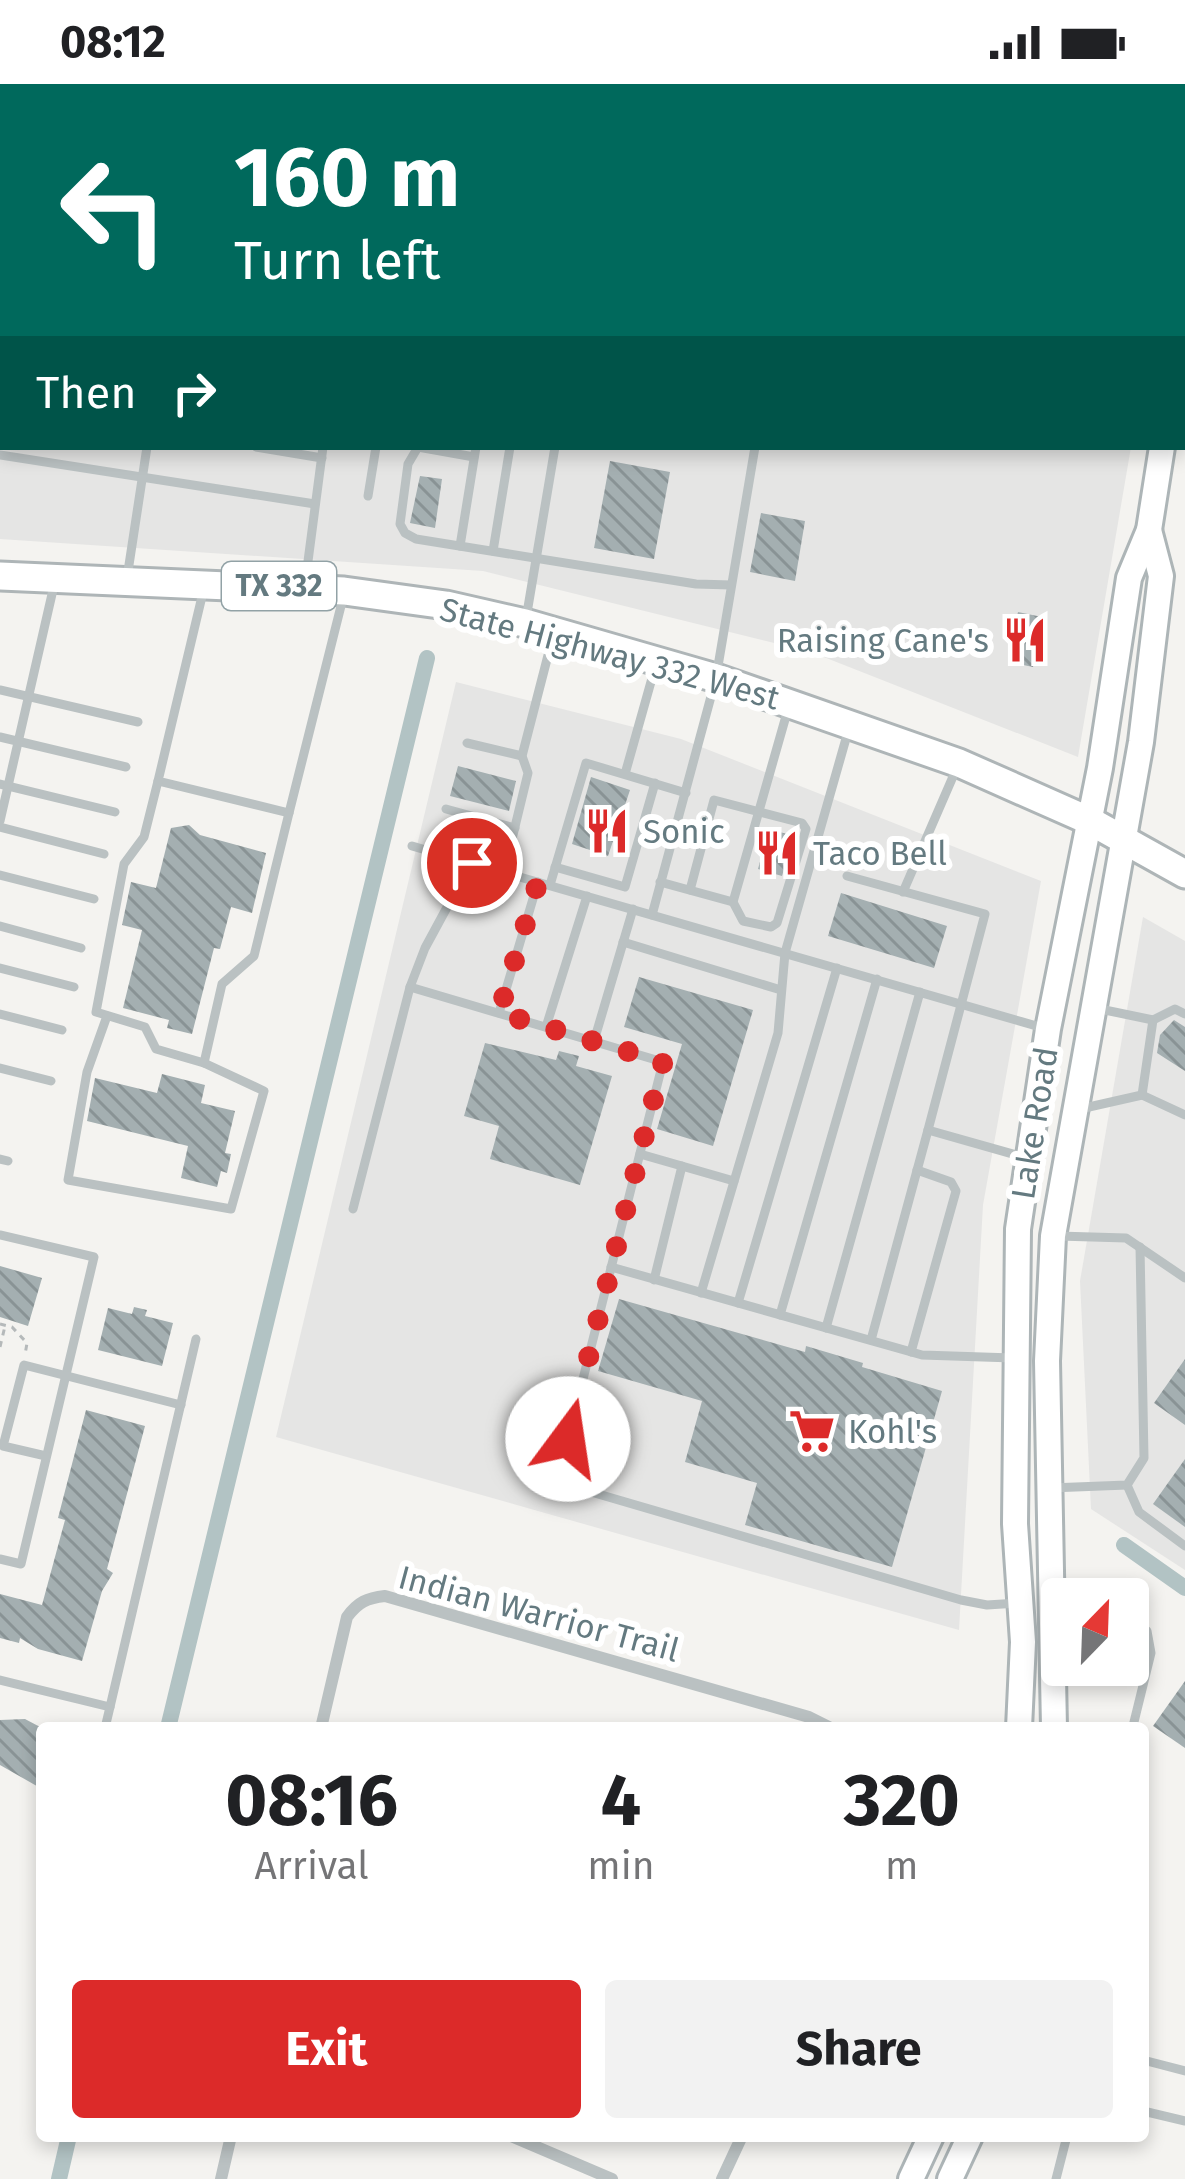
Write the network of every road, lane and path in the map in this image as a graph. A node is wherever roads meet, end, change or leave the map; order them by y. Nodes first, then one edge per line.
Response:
1 (146, 450) edge
2 (376, 450) edge
3 (416, 450) edge
4 (510, 450) edge
5 (554, 450) edge
6 (754, 450) edge
7 (1162, 450) edge
8 (322, 452) edge
9 (475, 452) edge
10 (0, 455) edge
11 (142, 477) junction
12 (368, 496) dead end
13 (315, 505) junction
14 (1149, 530) junction
15 (460, 546) junction
16 (493, 551) junction
17 (536, 558) junction
18 (0, 576) edge
19 (56, 578) junction
20 (127, 581) junction
21 (205, 583) junction
22 (731, 585) junction
23 (304, 588) junction
24 (344, 591) junction
25 (525, 623) junction
26 (554, 631) junction
27 (657, 662) junction
28 (716, 678) junction
29 (0, 690) edge
30 (29, 696) junction
31 (790, 702) junction
32 (138, 722) dead end
33 (850, 723) junction
34 (0, 737) edge
35 (18, 742) junction
36 (467, 743) dead end
37 (522, 756) junction
38 (958, 764) junction
39 (126, 767) dead end
40 (625, 774) junction
41 (158, 781) junction
42 (655, 783) junction
43 (4, 784) edge
44 (686, 793) junction
45 (446, 808) dead end
46 (116, 812) dead end
47 (759, 812) junction
48 (289, 813) junction
49 (1090, 821) junction
50 (0, 824) edge
51 (514, 828) junction
52 (1123, 840) junction
53 (412, 846) dead end
54 (104, 854) dead end
55 (472, 863) junction
56 (555, 867) junction
57 (504, 872) junction
58 (1185, 874) edge
59 (0, 875) edge
60 (848, 877) dead end
61 (660, 882) junction
62 (544, 884) junction
63 (691, 890) junction
64 (903, 892) junction
65 (586, 896) junction
66 (94, 899) dead end
67 (733, 902) junction
68 (633, 909) junction
69 (652, 915) junction
70 (0, 926) edge
71 (623, 942) junction
72 (82, 948) dead end
73 (784, 953) junction
74 (0, 968) edge
75 (837, 968) junction
76 (877, 980) junction
77 (74, 987) dead end
78 (410, 987) junction
79 (781, 990) junction
80 (920, 992) junction
81 (962, 1004) junction
82 (1093, 1008) junction
83 (499, 1013) junction
84 (0, 1014) edge
85 (1185, 1014) edge
86 (107, 1016) junction
87 (1153, 1020) junction
88 (546, 1027) junction
89 (1048, 1029) junction
90 (62, 1030) dead end
91 (594, 1041) junction
92 (204, 1063) junction
93 (1083, 1064) junction
94 (0, 1068) edge
95 (51, 1081) dead end
96 (1142, 1096) junction
97 (1037, 1102) junction
98 (1075, 1111) junction
99 (1185, 1115) edge
100 (928, 1130) junction
101 (640, 1154) junction
102 (1027, 1158) junction
103 (682, 1166) junction
104 (1065, 1168) junction
105 (917, 1170) junction
106 (734, 1181) junction
107 (353, 1209) dead end
108 (1018, 1229) junction
109 (0, 1234) edge
110 (1054, 1236) junction
111 (1140, 1247) junction
112 (1185, 1255) edge
113 (611, 1267) junction
114 (1174, 1270) junction
115 (1185, 1277) edge
116 (654, 1280) junction
117 (701, 1293) junction
118 (738, 1304) junction
119 (780, 1315) junction
120 (3, 1325) edge
121 (826, 1328) junction
122 (196, 1339) dead end
123 (871, 1340) junction
124 (0, 1347) edge
125 (911, 1352) junction
126 (1017, 1358) junction
127 (1047, 1360) junction
128 (24, 1365) junction
129 (66, 1376) junction
130 (181, 1405) junction
131 (46, 1456) junction
132 (1126, 1485) junction
133 (1051, 1488) junction
134 (1016, 1489) junction
135 (1185, 1546) edge
136 (0, 1559) edge
137 (1056, 1578) edge
138 (1018, 1603) junction
139 (1041, 1604) edge
140 (0, 1680) edge
141 (1055, 1686) edge
142 (1142, 1686) edge
143 (110, 1707) junction
144 (106, 1722) edge
145 (322, 1722) edge
146 (819, 1722) edge
147 (1018, 1722) edge
148 (1054, 1722) edge
149 (1134, 1722) edge
150 (1149, 2062) edge
151 (1185, 2071) edge
152 (1149, 2112) edge
153 (1185, 2121) edge
154 (230, 2142) edge
155 (526, 2142) edge
156 (739, 2142) edge
157 (929, 2142) edge
158 (967, 2142) edge
159 (1065, 2142) edge
160 (221, 2179) edge
161 (612, 2179) edge
162 (722, 2179) edge
163 (911, 2179) edge
164 (950, 2179) edge
165 (1056, 2179) edge

1 - 11 lane
2 - 12 lane
3 - 15 lane
4 - 16 lane
5 - 17 lane
6 - 22 lane
7 - 14 street, Lake Road
8 - 13 lane
9 - 15 lane
10 - 11 lane
11 - 13 lane
11 - 20 lane
13 - 23 lane
14 - 49 street, Lake Road
14 - 52 street, Lake Road
15 - 16 lane
16 - 17 lane
17 - 22 lane
17 - 25 lane
18 - 19 main road, State Highway 332 West / TX 332
19 - 20 main road, State Highway 332 West / TX 332
19 - 30 lane
20 - 21 main road, State Highway 332 West / TX 332
21 - 23 main road, State Highway 332 West / TX 332
21 - 41 lane
22 - 28 lane
23 - 24 main road, State Highway 332 West / TX 332
24 - 25 main road, State Highway 332 West / TX 332
24 - 48 lane
25 - 26 main road, State Highway 332 West / TX 332
26 - 27 main road, State Highway 332 West / TX 332
26 - 37 lane
27 - 28 main road, State Highway 332 West / TX 332
27 - 40 lane
28 - 31 main road, State Highway 332 West / TX 332
28 - 44 lane
29 - 30 lane
30 - 32 lane
30 - 35 lane
31 - 33 main road, State Highway 332 West / TX 332
31 - 47 lane
33 - 38 main road, State Highway 332 West / TX 332
33 - 73 lane
34 - 35 lane
35 - 39 lane
35 - 43 lane
36 - 37 lane
37 - 51 lane
38 - 49 main road, State Highway 332 West / TX 332
38 - 64 lane
40 - 42 lane
40 - 56 lane
41 - 48 lane
41 - 86 lane
42 - 44 lane
42 - 56 lane
43 - 46 lane
43 - 50 lane
44 - 61 lane
45 - 51 lane
47 - 63 lane
47 - 67 lane
47 - 67 lane
48 - 92 lane
49 - 52 main road, State Highway 332 West / TX 332
49 - 89 street, Lake Road
50 - 54 lane
51 - 57 lane
52 - 58 main road, State Highway 332 West / TX 332
52 - 82 street, Lake Road
53 - 55 lane
55 - 57 lane
55 - 78 lane
56 - 62 lane
57 - 62 lane
59 - 66 lane
60 - 64 lane
61 - 63 lane
61 - 69 lane
62 - 65 lane
62 - 83 lane
63 - 67 lane
64 - 81 lane
65 - 68 lane
65 - 88 lane
68 - 69 lane
68 - 71 lane
69 - 73 lane
70 - 72 lane
71 - 79 lane
71 - 91 lane
73 - 75 lane
73 - 79 lane
74 - 77 lane
75 - 76 lane
75 - 118 lane
76 - 80 lane
76 - 119 lane
78 - 83 lane
78 - 107 lane
79 - 106 lane
80 - 81 lane
80 - 121 lane
81 - 89 lane
81 - 100 lane
82 - 87 lane
82 - 93 street, Lake Road
83 - 88 lane
84 - 90 lane
85 - 87 lane
86 - 92 lane
86 - 92 lane
87 - 96 lane
88 - 91 lane
89 - 93 street
89 - 97 street, Lake Road
91 - 101 lane
93 - 98 street, Lake Road
94 - 95 lane
96 - 98 lane
96 - 99 lane
97 - 98 street
97 - 102 street, Lake Road
98 - 104 street, Lake Road
100 - 102 lane
100 - 105 lane
101 - 103 lane
101 - 113 lane
102 - 104 street
102 - 108 street, Lake Road
103 - 106 lane
103 - 116 lane
104 - 110 street, Lake Road
105 - 123 lane
105 - 125 lane
106 - 117 lane
108 - 110 street
108 - 126 street, Lake Road
109 - 129 lane
110 - 111 lane
110 - 127 street, Lake Road
111 - 114 lane
111 - 132 lane
112 - 114 lane
113 - 116 lane
113 - 138 lane
114 - 115 lane
116 - 117 lane
117 - 118 lane
118 - 119 lane
119 - 121 lane
120 - 124 path
120 - 128 path
121 - 123 lane
122 - 130 lane
123 - 125 lane
125 - 126 lane
126 - 127 street
126 - 134 street, Lake Road
127 - 133 street, Lake Road
128 - 129 lane
128 - 131 lane
129 - 130 lane
129 - 131 lane
130 - 143 lane
131 - 136 lane
132 - 133 lane
132 - 135 lane
133 - 134 street
133 - 137 street, Lake Road
134 - 138 street, Lake Road
138 - 139 street
138 - 147 street, Lake Road
140 - 143 lane
141 - 148 street, Lake Road
142 - 149 lane
143 - 144 lane
145 - 146 street, Indian Warrior Trail
150 - 151 lane
152 - 153 lane
154 - 160 street
155 - 161 street
156 - 162 street
157 - 163 street
158 - 164 street
159 - 165 lane

